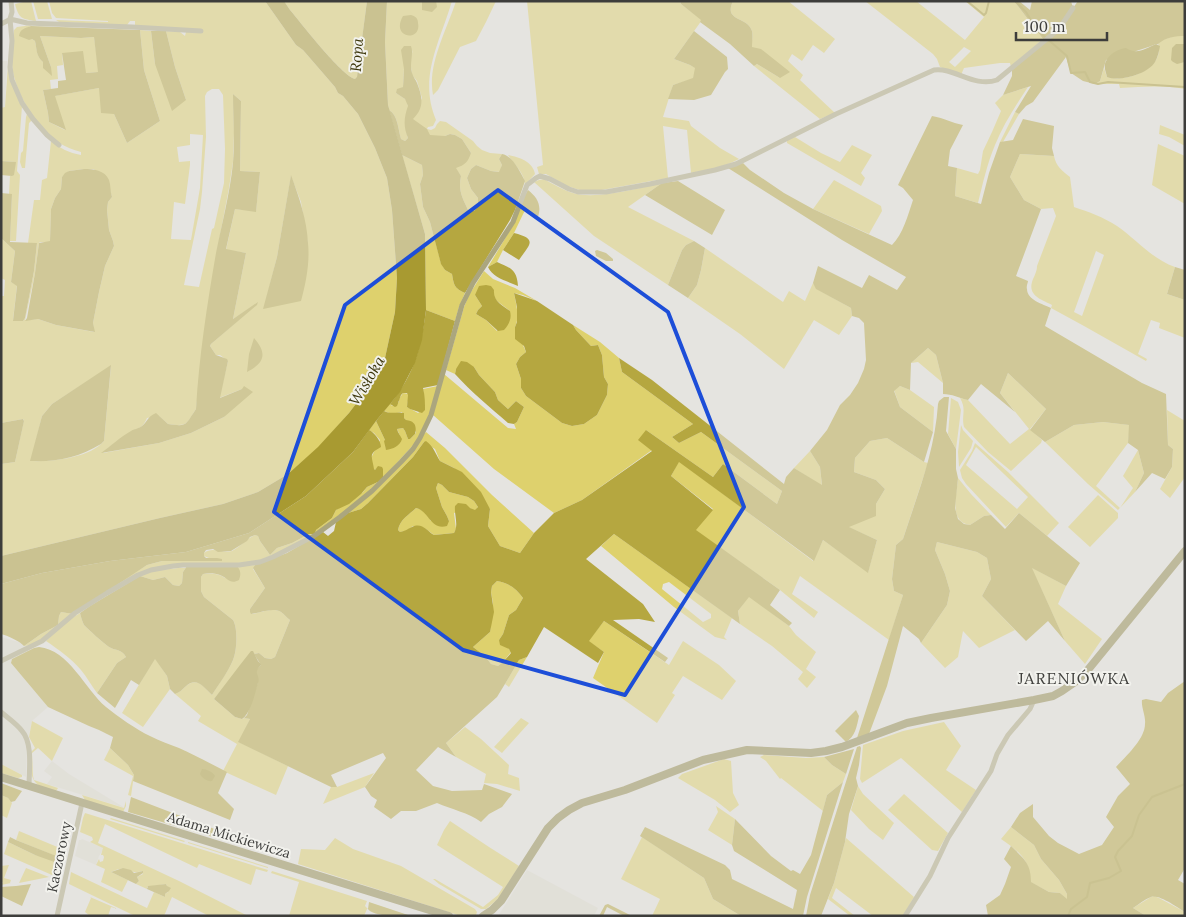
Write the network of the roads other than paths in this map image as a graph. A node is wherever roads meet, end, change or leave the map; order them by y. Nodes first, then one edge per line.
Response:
1 (11, 1) edge
2 (1073, 8) dead end
3 (10, 19) junction
4 (1, 24) edge
5 (201, 31) dead end
6 (59, 145) dead end
7 (1185, 551) edge
8 (1, 661) edge
9 (1034, 700) junction
10 (1, 712) edge
11 (1, 777) edge
12 (29, 786) junction
13 (82, 803) junction
14 (57, 916) edge
15 (449, 916) edge
16 (483, 916) edge
17 (905, 916) edge

1 - 3 street
2 - 8 street
3 - 4 street
3 - 5 street
3 - 6 street
7 - 9 street
9 - 16 street
9 - 17 street
10 - 12 street
11 - 12 street, Adama Mickiewicza
12 - 13 street, Adama Mickiewicza
13 - 14 street, Kaczorowy
13 - 15 street, Adama Mickiewicza

